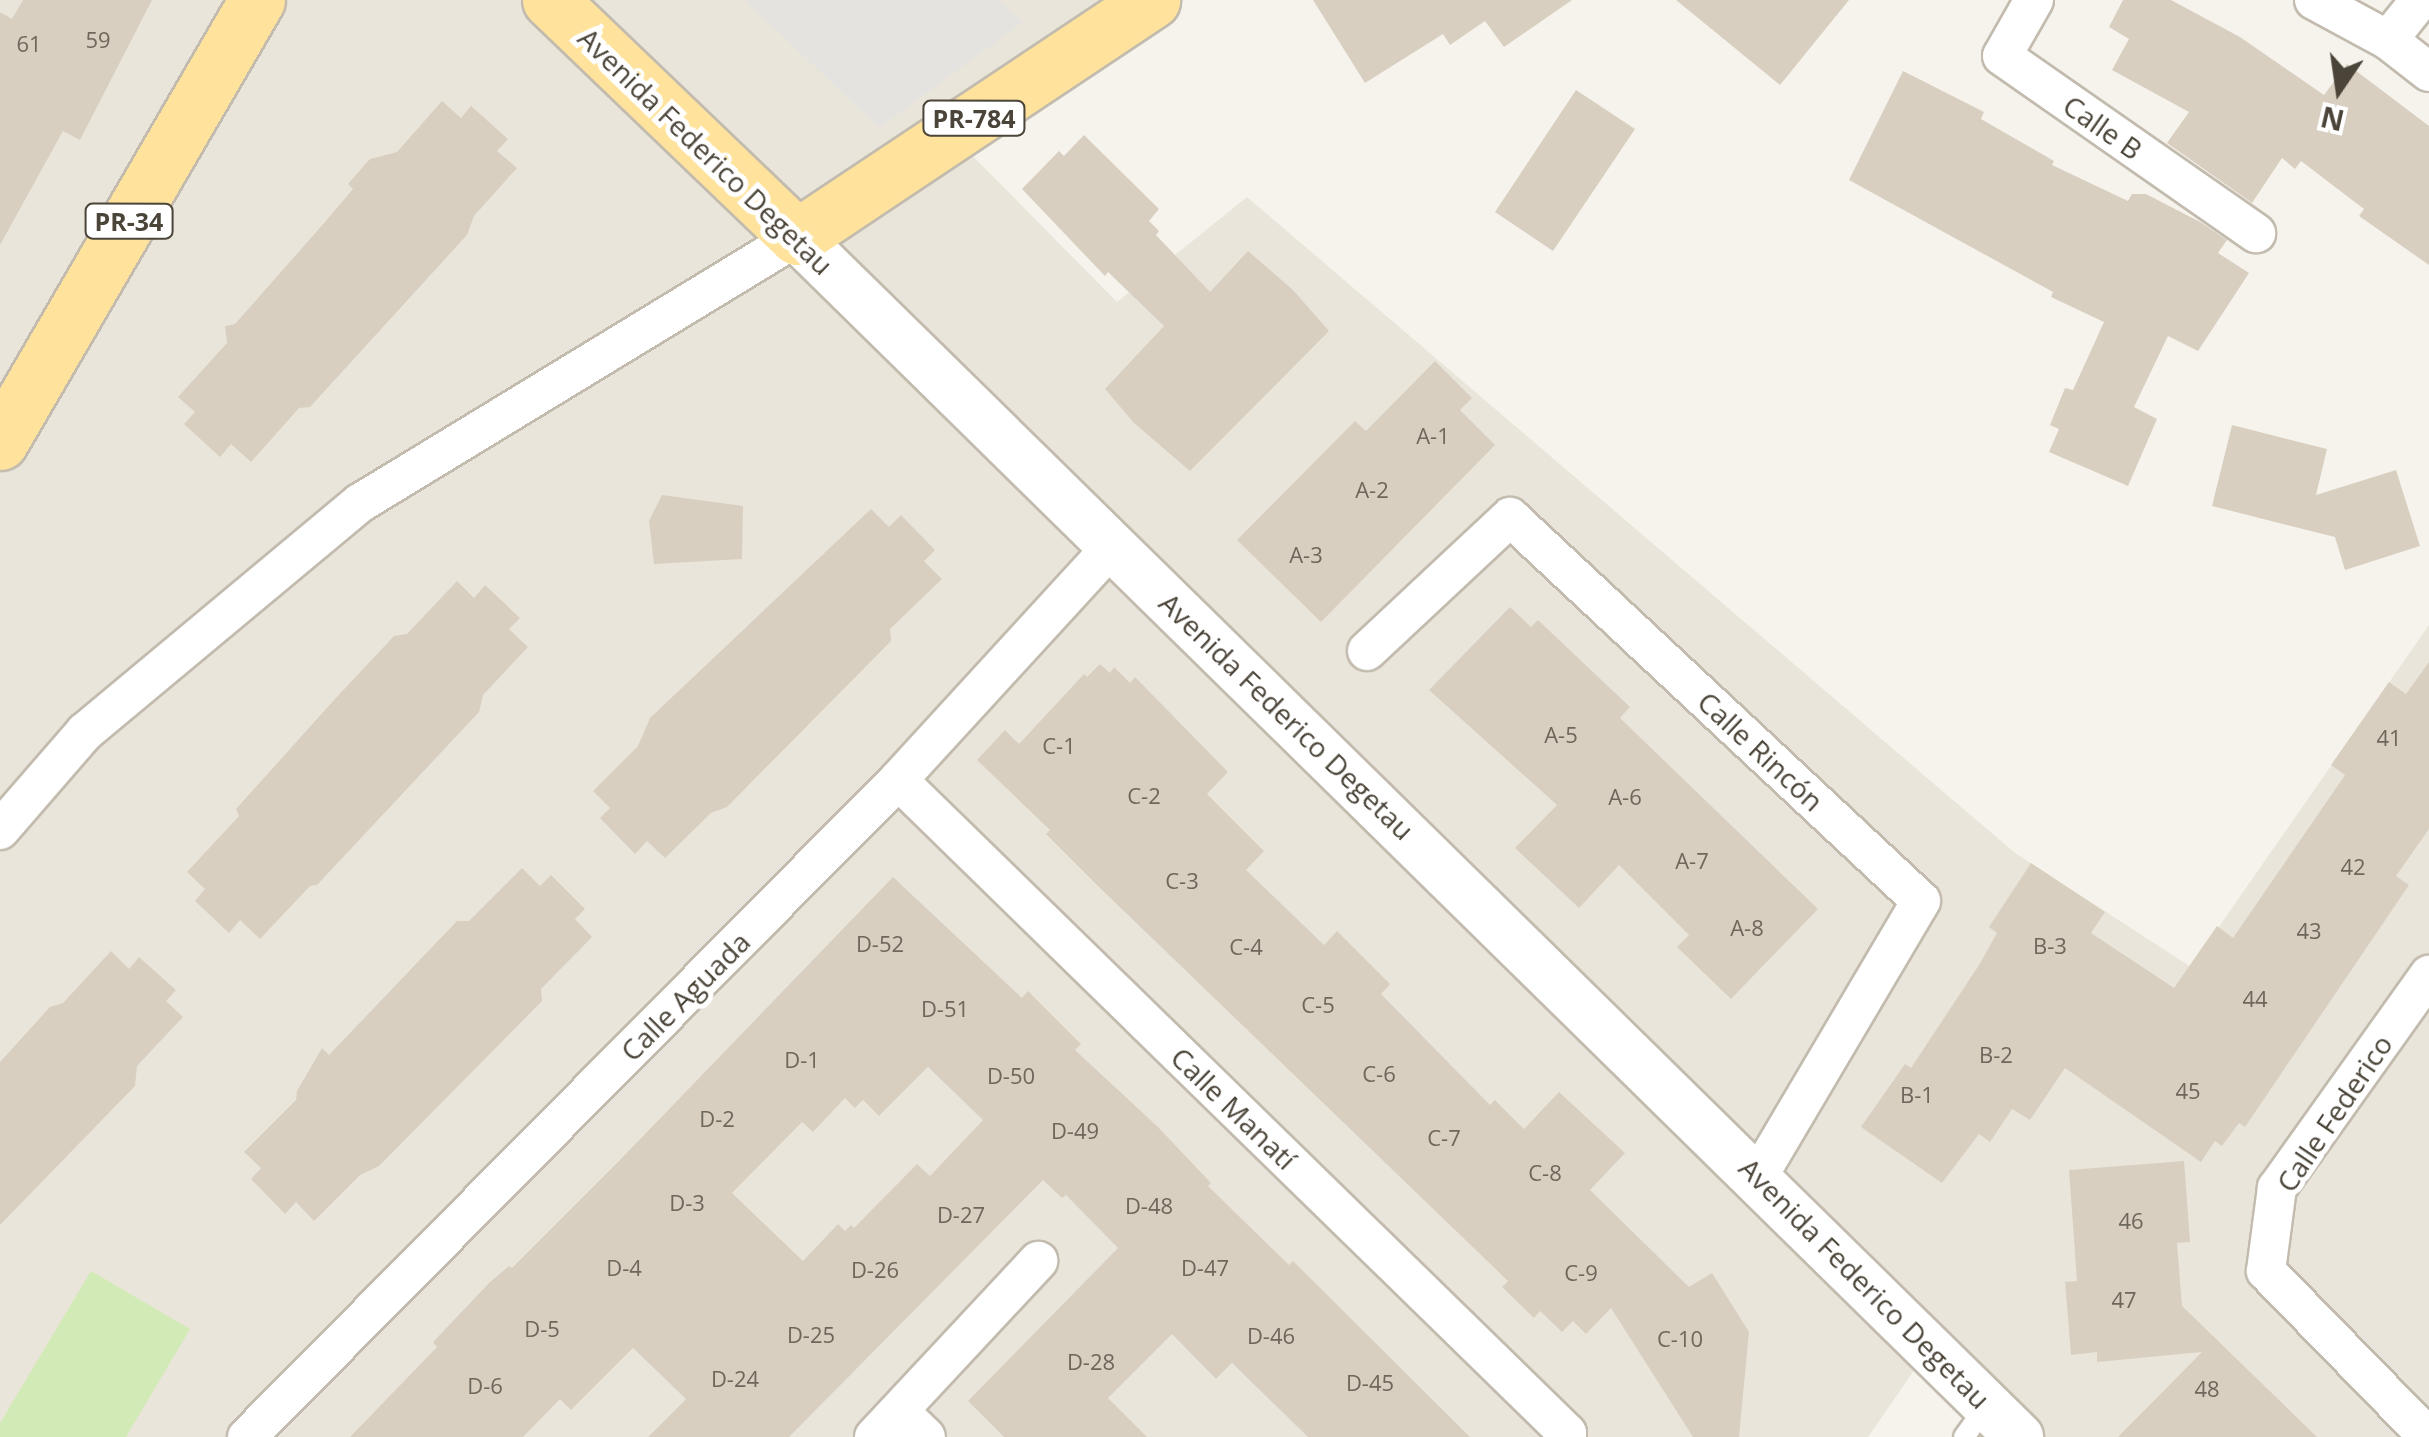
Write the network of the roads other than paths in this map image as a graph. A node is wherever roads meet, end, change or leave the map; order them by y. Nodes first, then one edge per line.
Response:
1 (258, 0) edge
2 (550, 0) edge
3 (1152, 0) edge
4 (2034, 0) edge
5 (2314, 0) edge
6 (2420, 0) edge
7 (2388, 40) junction
8 (2429, 72) edge
9 (2256, 234) dead end
10 (797, 237) junction
11 (0, 442) edge
12 (1113, 545) junction
13 (1367, 652) dead end
14 (898, 780) junction
15 (0, 830) edge
16 (2429, 975) edge
17 (1758, 1177) junction
18 (1038, 1261) dead end
19 (1990, 1426) edge
20 (900, 1429) edge
21 (254, 1435) edge
22 (1564, 1437) edge
23 (2428, 1437) edge

1 - 11 main road, PR-34
2 - 10 main road, Avenida Federico Degetau
3 - 10 main road, PR-784 / PR-784
4 - 9 street, Calle B
5 - 7 street
6 - 7 street
7 - 8 street
10 - 12 street, Avenida Federico Degetau
10 - 15 street
12 - 14 street, Calle Aguada
12 - 17 street, Avenida Federico Degetau
13 - 17 street, Calle Rincón
14 - 21 street, Calle Aguada
14 - 22 street, Calle Manatí
16 - 23 street, Calle Federico
17 - 19 street, Avenida Federico Degetau
18 - 20 street

